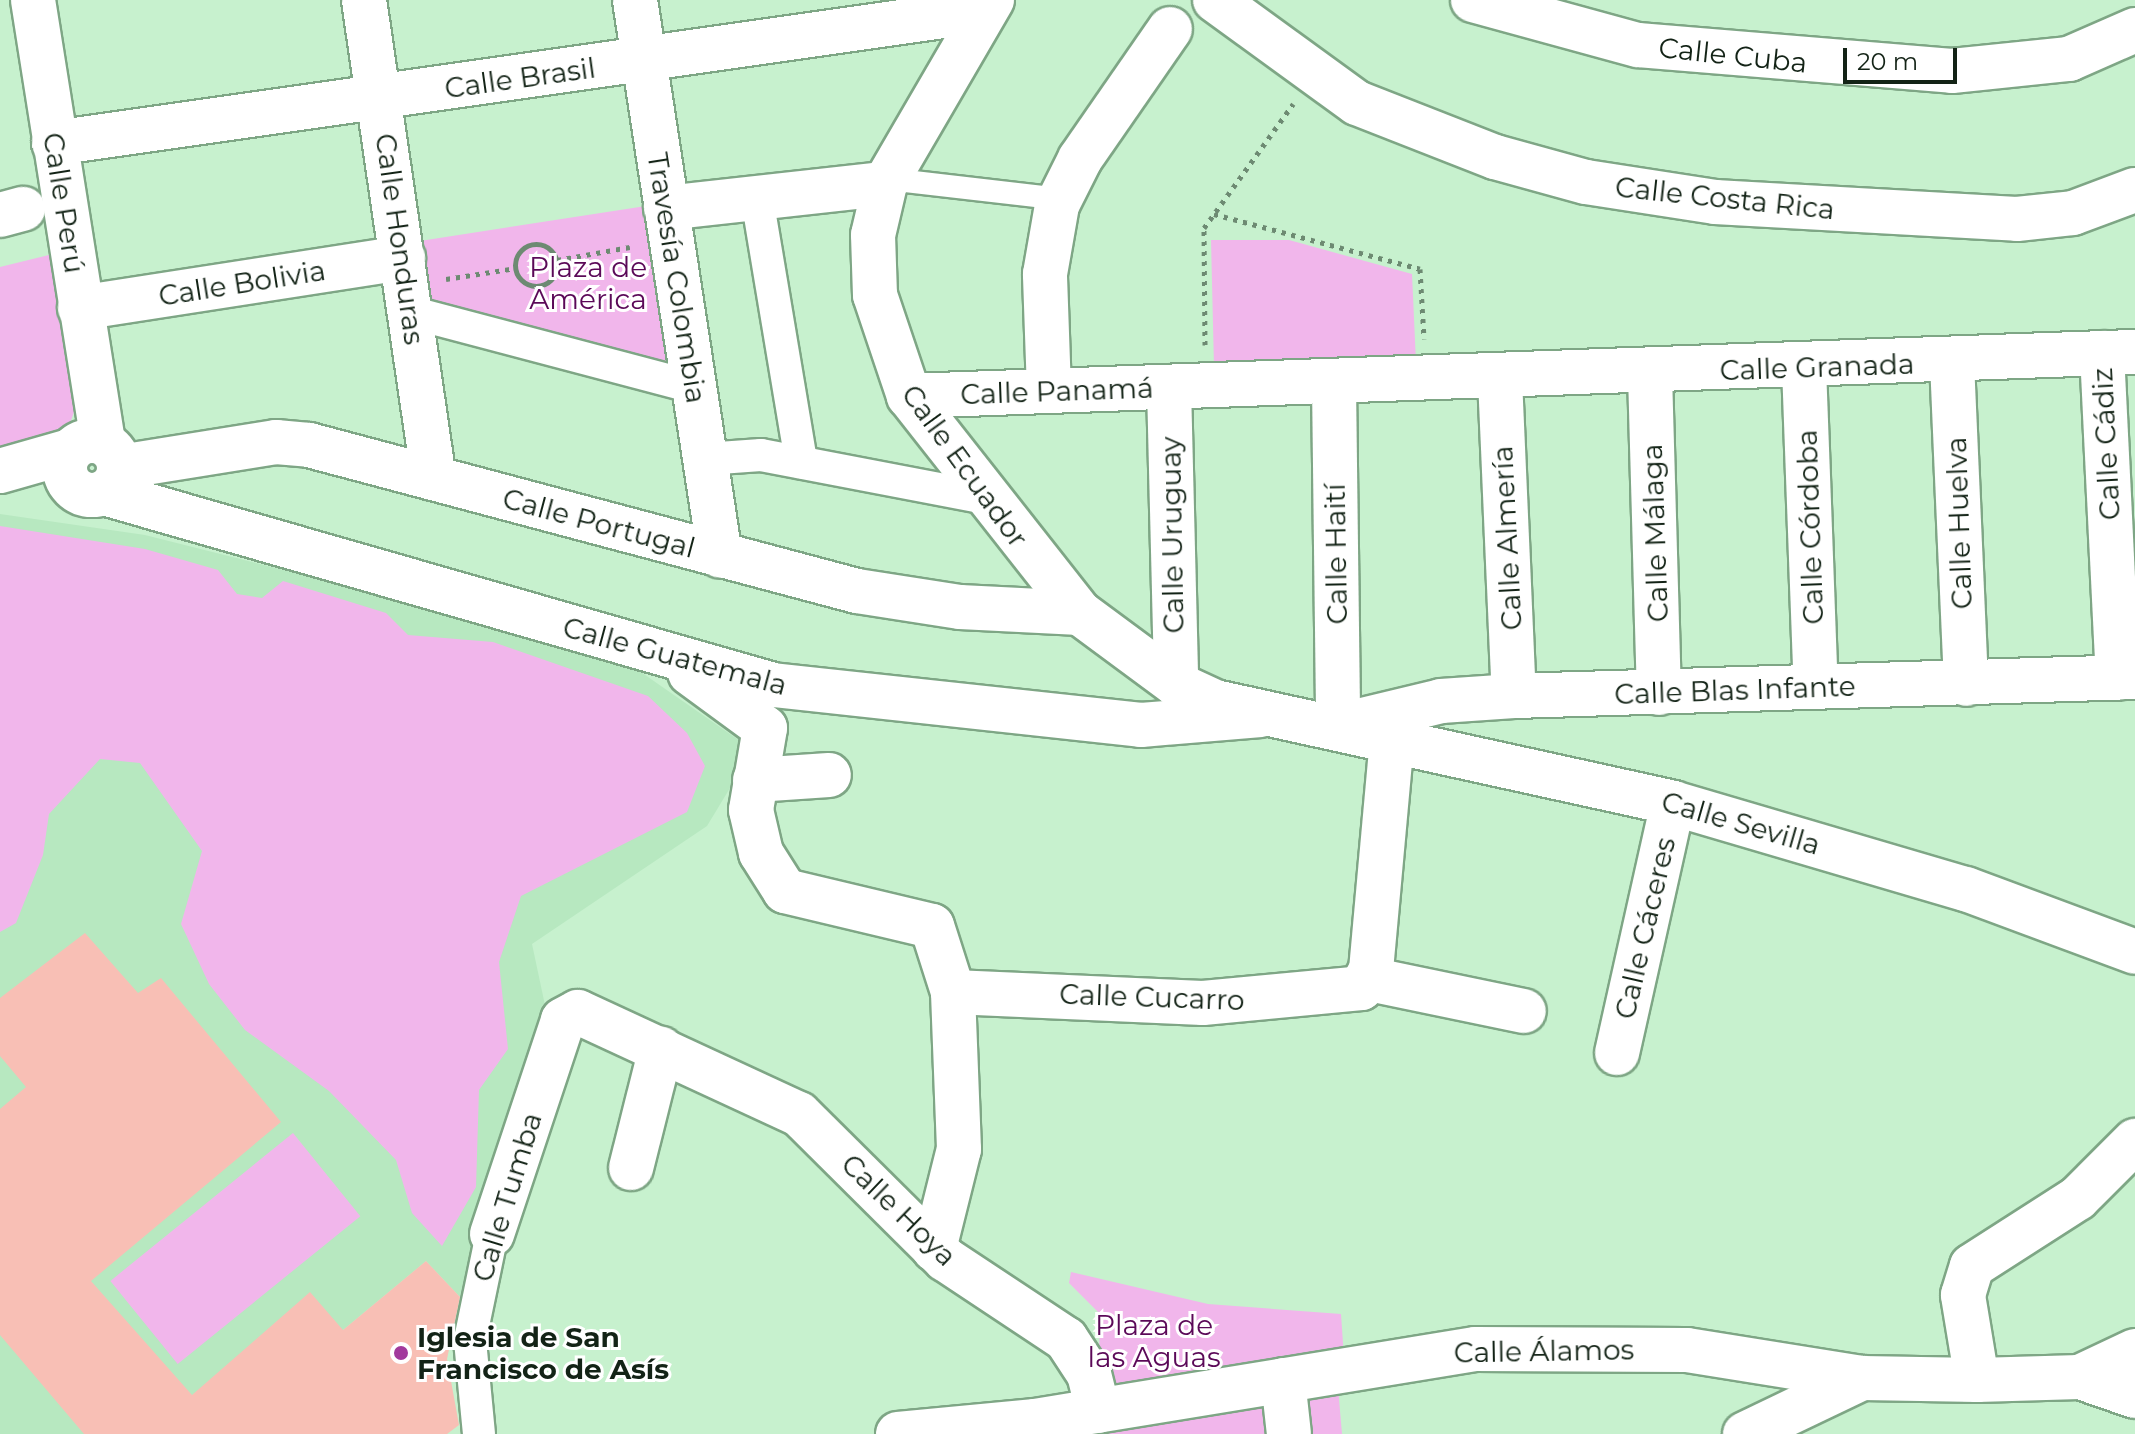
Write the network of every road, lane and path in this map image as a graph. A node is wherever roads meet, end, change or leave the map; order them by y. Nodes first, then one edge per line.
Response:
1 (33, 0) edge
2 (364, 0) edge
3 (635, 0) edge
4 (1215, 0) edge
5 (1473, 0) edge
6 (989, 5) edge
7 (1170, 29) dead end
8 (2135, 30) edge
9 (644, 60) junction
10 (1313, 77) junction
11 (380, 98) junction
12 (54, 143) junction
13 (887, 181) junction
14 (2135, 190) edge
15 (757, 198) junction
16 (1060, 199) junction
17 (1214, 214) junction
18 (669, 224) junction
19 (557, 260) junction
20 (516, 268) junction
21 (406, 285) junction
22 (80, 308) junction
23 (2118, 352) edge
24 (1952, 362) junction
25 (1804, 367) junction
26 (1650, 374) junction
27 (1500, 379) junction
28 (1426, 381) junction
29 (1334, 383) junction
30 (1187, 386) junction
31 (694, 387) junction
32 (1049, 391) junction
33 (909, 396) junction
34 (92, 456) junction
35 (705, 459) junction
36 (801, 462) junction
37 (0, 472) edge
38 (434, 478) junction
39 (986, 498) junction
40 (720, 556) junction
41 (1080, 613) junction
42 (674, 656) junction
43 (2127, 678) edge
44 (1176, 684) junction
45 (1966, 684) junction
46 (1816, 687) junction
47 (1659, 693) junction
48 (1514, 696) junction
49 (1261, 715) junction
50 (1338, 726) junction
51 (1392, 739) junction
52 (829, 775) dead end
53 (755, 780) junction
54 (1673, 803) junction
55 (2135, 952) edge
56 (1369, 979) junction
57 (953, 992) junction
58 (1524, 1011) dead end
59 (569, 1014) joint
60 (661, 1049) junction
61 (1617, 1053) dead end
62 (2135, 1141) edge
63 (631, 1168) dead end
64 (492, 1234) joint
65 (934, 1249) junction
66 (2135, 1351) edge
67 (2080, 1377) junction
68 (1862, 1378) junction
69 (1283, 1380) junction
70 (1977, 1380) junction
71 (2135, 1396) edge
72 (1098, 1411) junction
73 (1756, 1431) edge
74 (479, 1434) edge
75 (898, 1434) edge
76 (1289, 1434) edge

1 - 12 street, Calle Perú
2 - 11 street, Calle Honduras
3 - 9 street, Travesía Colombia
4 - 10 street, Calle Costa Rica
5 - 8 street, Calle Cuba
6 - 9 street, Calle Brasil
6 - 13 street, Calle Ecuador
7 - 16 street
9 - 11 street, Calle Brasil
9 - 18 street, Travesía Colombia
10 - 14 street, Calle Costa Rica
10 - 17 path
11 - 12 street, Calle Brasil
11 - 21 street, Calle Honduras
12 - 22 street, Calle Perú
13 - 15 street
13 - 16 lane
13 - 33 street, Calle Ecuador
15 - 18 street
15 - 36 street
16 - 32 street
17 - 28 path
17 - 30 path
18 - 19 path
18 - 31 street, Travesía Colombia
19 - 20 path
19 - 20 path
20 - 21 path
21 - 22 street, Calle Bolivia
21 - 31 street
21 - 38 street, Calle Honduras
22 - 34 street, Calle Perú
23 - 24 street, Calle Granada
23 - 43 street, Calle Cádiz
24 - 25 street, Calle Granada
24 - 45 street, Calle Huelva
25 - 26 street, Calle Granada
25 - 46 street, Calle Córdoba
26 - 27 street, Calle Granada
26 - 47 street, Calle Málaga
27 - 28 street, Calle Panamá
27 - 48 street, Calle Almería
28 - 29 street, Calle Panamá
29 - 30 street, Calle Panamá
29 - 50 street, Calle Haití
30 - 32 street, Calle Panamá
30 - 44 street, Calle Uruguay
31 - 35 street, Travesía Colombia
32 - 33 street, Calle Panamá
33 - 39 street, Calle Ecuador
34 - 37 street, Calle Portugal
34 - 38 street, Calle Portugal
34 - 42 street, Calle Guatemala
35 - 36 street
35 - 40 street, Travesía Colombia
36 - 39 street
38 - 40 street, Calle Portugal
39 - 41 street, Calle Ecuador
40 - 41 street, Calle Portugal
41 - 44 street, Calle Ecuador
42 - 49 street, Calle Guatemala
42 - 53 street
43 - 45 street, Calle Blas Infante
44 - 49 street, Calle Ecuador
45 - 46 street, Calle Blas Infante
46 - 47 street, Calle Blas Infante
47 - 48 street, Calle Blas Infante
48 - 50 street, Calle Blas Infante
49 - 50 street, Calle Ecuador
50 - 51 street, Calle Sevilla
51 - 54 street, Calle Sevilla
51 - 56 street
52 - 53 street
53 - 57 street
54 - 55 street, Calle Sevilla
54 - 61 street, Calle Cáceres
56 - 57 street, Calle Cucarro
56 - 58 street
57 - 65 street
59 - 60 street, Calle Hoya
59 - 64 street, Calle Tumba
60 - 63 street
60 - 65 street, Calle Hoya
62 - 70 street
64 - 74 street, Calle Tumba
65 - 72 street, Calle Hoya
66 - 67 street
67 - 70 street, Calle Álamos
67 - 71 street
68 - 69 street, Calle Álamos
68 - 70 street, Calle Álamos
68 - 73 street
69 - 72 street
69 - 76 street
72 - 75 street

